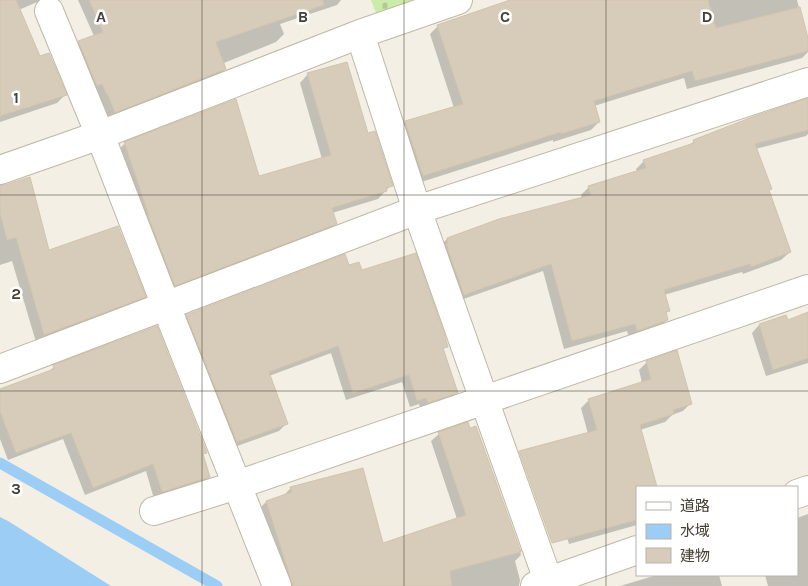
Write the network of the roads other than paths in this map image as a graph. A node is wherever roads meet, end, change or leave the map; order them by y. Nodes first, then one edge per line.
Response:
1 (458, 0) edge
2 (49, 11) dead end
3 (360, 34) junction
4 (808, 82) edge
5 (100, 135) junction
6 (0, 170) edge
7 (418, 210) junction
8 (808, 289) edge
9 (166, 306) junction
10 (0, 368) edge
11 (484, 399) junction
12 (237, 484) junction
13 (154, 512) dead end
14 (636, 550) edge
15 (545, 584) edge
16 (277, 586) edge

1 - 3 street
2 - 5 street
3 - 5 street
3 - 7 street
4 - 7 street
5 - 6 street
5 - 9 street
7 - 9 street
7 - 11 street
8 - 11 street
9 - 10 street
9 - 12 street
11 - 12 street
11 - 15 street
12 - 13 street
12 - 16 street
14 - 15 street

